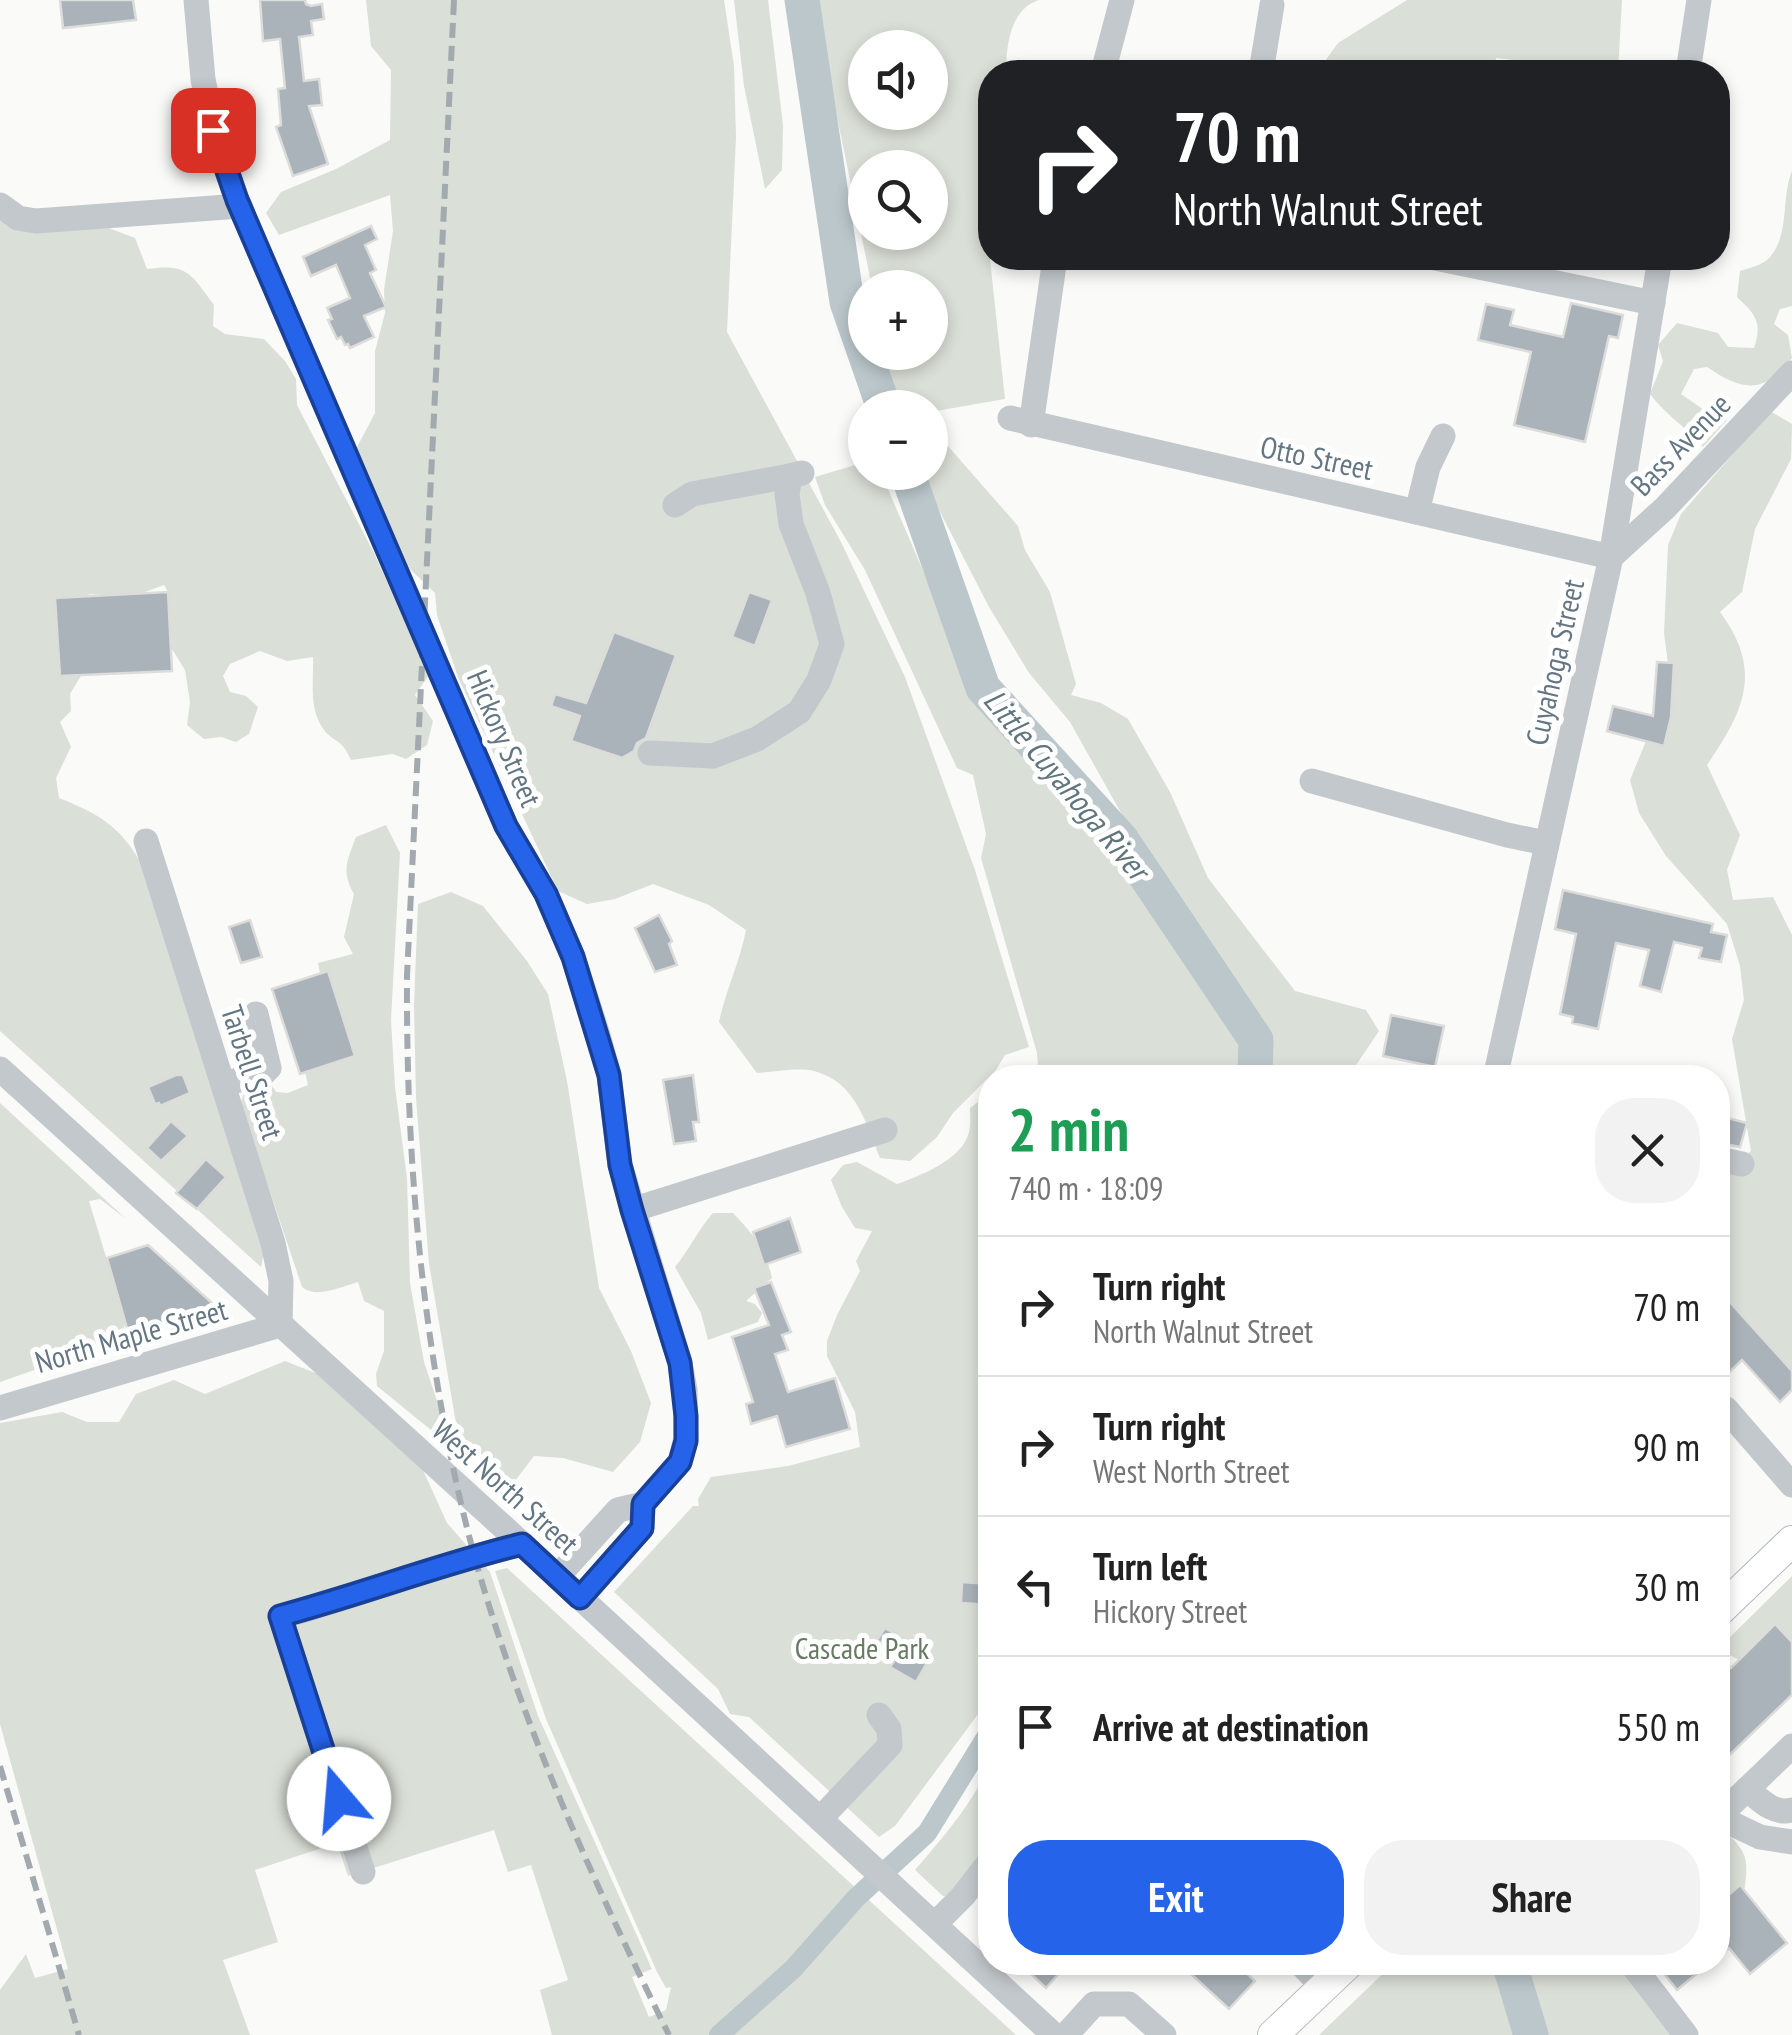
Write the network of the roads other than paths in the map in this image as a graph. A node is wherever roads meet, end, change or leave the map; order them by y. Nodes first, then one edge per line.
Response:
1 (196, 0) edge
2 (1122, 0) edge
3 (1699, 0) edge
4 (1272, 5) dead end
5 (1106, 60) edge
6 (1264, 60) edge
7 (1690, 60) edge
8 (0, 205) edge
9 (240, 206) junction
10 (1052, 270) edge
11 (1493, 270) edge
12 (1658, 270) edge
13 (1653, 303) junction
14 (1792, 372) edge
15 (1442, 436) dead end
16 (675, 505) dead end
17 (1417, 512) junction
18 (1611, 557) junction
19 (650, 752) dead end
20 (1312, 782) dead end
21 (146, 841) dead end
22 (1546, 843) junction
23 (256, 1014) dead end
24 (1498, 1065) edge
25 (0, 1069) edge
26 (223, 1084) junction
27 (885, 1130) dead end
28 (632, 1210) junction
29 (280, 1326) junction
30 (0, 1408) edge
31 (1730, 1414) edge
32 (1792, 1485) edge
33 (643, 1504) junction
34 (1792, 1541) edge
35 (522, 1544) junction
36 (557, 1576) junction
37 (580, 1598) junction
38 (1730, 1600) edge
39 (879, 1715) dead end
40 (1792, 1746) edge
41 (1747, 1789) junction
42 (1730, 1805) edge
43 (1792, 1810) edge
44 (820, 1819) junction
45 (1730, 1823) edge
46 (1792, 1842) edge
47 (363, 1872) dead end
48 (978, 1877) edge
49 (935, 1924) junction
50 (978, 1964) edge
51 (990, 1975) edge
52 (1311, 1975) edge
53 (1336, 1975) edge
54 (1640, 1975) edge
55 (1323, 1987) junction
56 (1054, 2035) edge
57 (1066, 2035) edge
58 (1164, 2035) edge
59 (1273, 2035) edge
60 (1686, 2035) edge

1 - 9 street, Hickory Street
2 - 5 street
3 - 7 street
4 - 6 street
8 - 9 street
9 - 28 street, Hickory Street
10 - 17 street, Otto Street
11 - 13 street
12 - 13 street, Cuyahoga Street
13 - 18 street, Cuyahoga Street
14 - 18 street, Bass Avenue
15 - 17 street
16 - 19 street
17 - 18 street, Otto Street
18 - 22 street, Cuyahoga Street
20 - 22 street
21 - 26 street, Tarbell Street
22 - 24 street, Cuyahoga Street
23 - 26 street
25 - 29 street, West North Street
26 - 29 street, Tarbell Street
27 - 28 street
28 - 33 street, Hickory Street
29 - 30 street, North Maple Street
29 - 35 street, West North Street
31 - 32 street
33 - 36 street, Hickory Street
33 - 37 street, Hickory Street
34 - 38 main road
35 - 36 street, West North Street
35 - 47 street
36 - 37 street, West North Street
37 - 44 street, West North Street
39 - 44 street
40 - 41 street
41 - 42 street
41 - 43 street
44 - 49 street, West North Street
45 - 46 street
48 - 49 street
49 - 50 street, West North Street
51 - 56 street, West North Street
52 - 55 street
53 - 55 main road
54 - 60 street
55 - 59 main road
57 - 58 street

